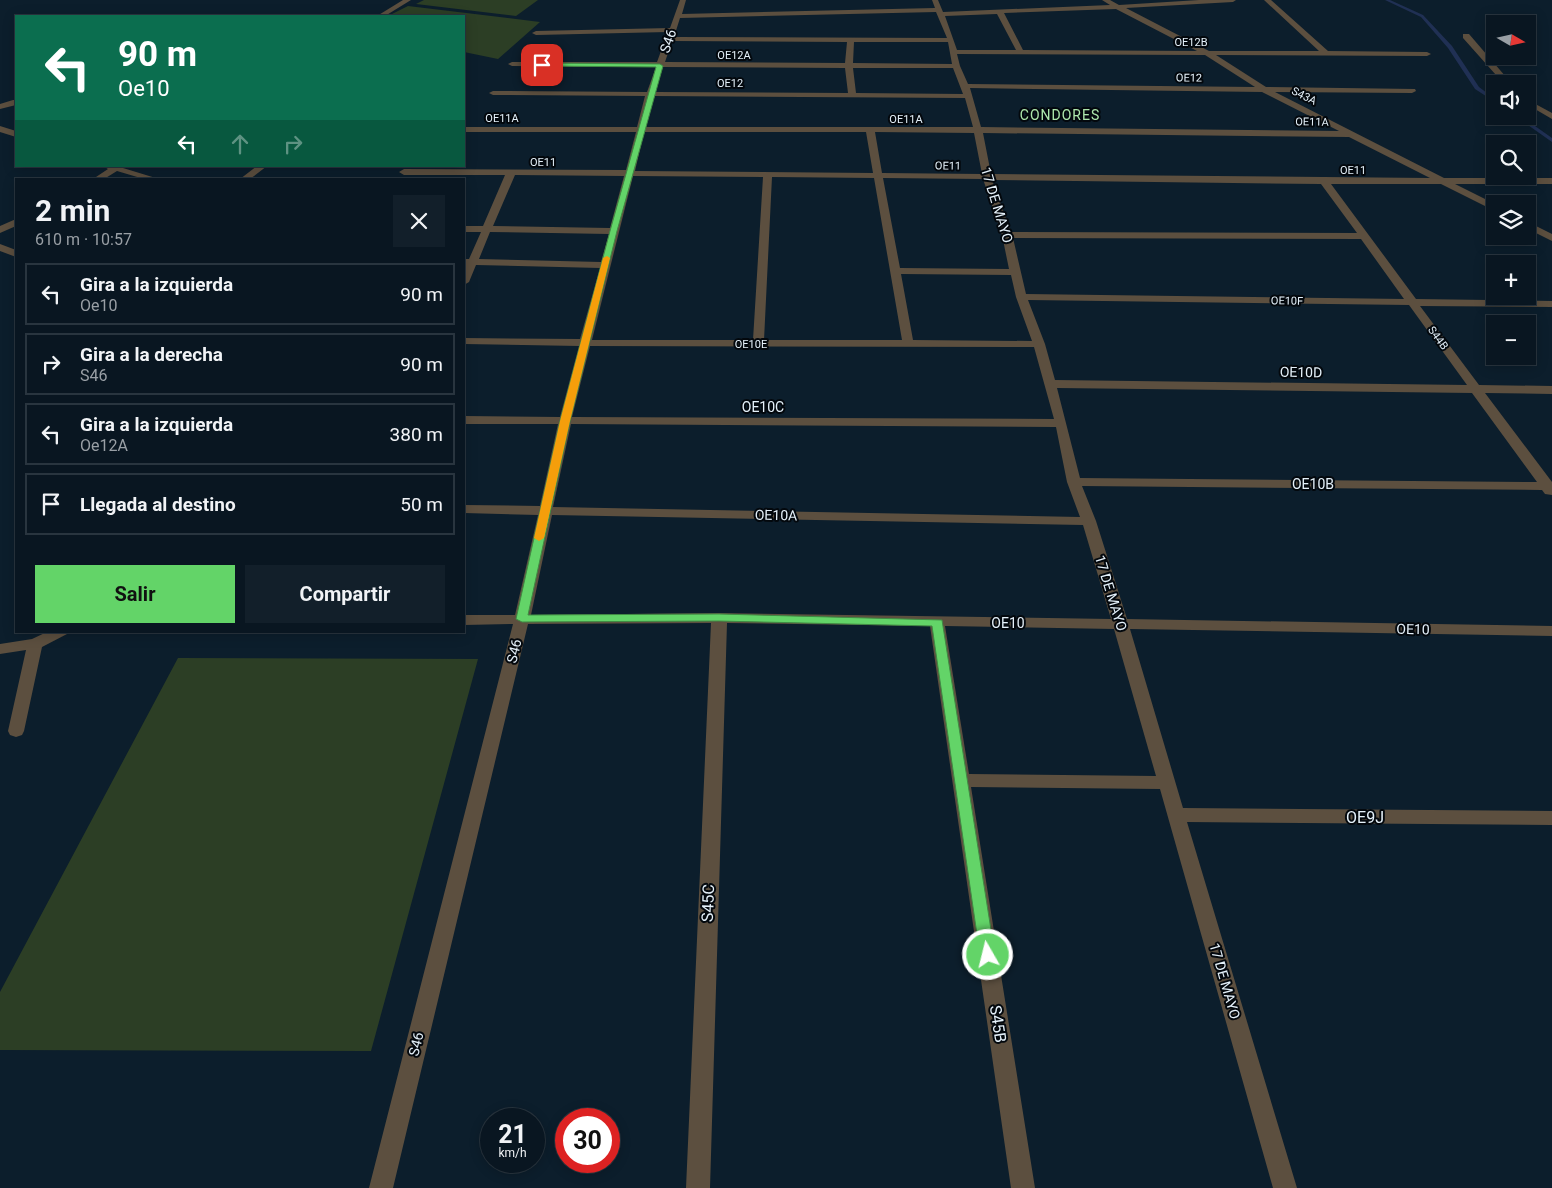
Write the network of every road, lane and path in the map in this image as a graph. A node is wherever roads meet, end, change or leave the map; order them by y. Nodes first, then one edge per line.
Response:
1 (408, 0) edge
2 (683, 0) edge
3 (1105, 0) edge
4 (1220, 0) edge
5 (1232, 0) edge
6 (1267, 0) edge
7 (1116, 7) junction
8 (938, 8) edge
9 (1000, 12) junction
10 (382, 15) edge
11 (677, 16) junction
12 (671, 30) junction
13 (536, 33) dead end
14 (1466, 36) dead end
15 (668, 39) junction
16 (851, 39) junction
17 (951, 40) junction
18 (955, 52) junction
19 (1021, 53) junction
20 (1207, 53) junction
21 (1325, 53) junction
22 (1427, 54) dead end
23 (512, 64) dead end
24 (660, 66) junction
25 (849, 66) junction
26 (956, 66) junction
27 (1500, 75) edge
28 (1265, 90) junction
29 (966, 91) junction
30 (1412, 91) dead end
31 (493, 92) dead end
32 (650, 94) junction
33 (852, 95) junction
34 (15, 102) edge
35 (0, 107) edge
36 (1536, 107) edge
37 (1552, 117) edge
38 (0, 128) edge
39 (465, 129) edge
40 (870, 130) junction
41 (978, 130) junction
42 (642, 131) junction
43 (15, 134) edge
44 (1349, 134) junction
45 (114, 167) edge
46 (262, 167) edge
47 (404, 172) dead end
48 (511, 173) junction
49 (630, 173) junction
50 (768, 174) junction
51 (878, 176) junction
52 (98, 178) edge
53 (152, 178) edge
54 (245, 178) edge
55 (987, 178) junction
56 (1324, 181) junction
57 (1444, 181) junction
58 (1552, 181) edge
59 (1486, 203) edge
60 (15, 222) edge
61 (465, 229) edge
62 (1536, 229) edge
63 (0, 230) edge
64 (485, 230) junction
65 (613, 231) junction
66 (1007, 235) junction
67 (1364, 236) junction
68 (1552, 238) edge
69 (0, 247) edge
70 (15, 254) edge
71 (468, 262) edge
72 (605, 265) junction
73 (895, 271) junction
74 (1016, 272) junction
75 (465, 277) edge
76 (1021, 297) junction
77 (1411, 302) junction
78 (1552, 304) edge
79 (465, 341) edge
80 (585, 343) junction
81 (758, 344) junction
82 (908, 344) junction
83 (1039, 344) junction
84 (1050, 384) junction
85 (1475, 389) junction
86 (1552, 390) edge
87 (465, 420) edge
88 (565, 421) junction
89 (1061, 423) junction
90 (1074, 482) junction
91 (1550, 488) edge
92 (465, 510) edge
93 (545, 510) junction
94 (1089, 521) junction
95 (719, 618) junction
96 (522, 619) junction
97 (465, 620) edge
98 (938, 622) junction
99 (1120, 623) junction
100 (1552, 631) edge
101 (58, 633) edge
102 (35, 644) junction
103 (0, 649) edge
104 (16, 731) dead end
105 (961, 780) junction
106 (1167, 783) junction
107 (1177, 815) junction
108 (1552, 818) edge
109 (381, 1188) edge
110 (698, 1188) edge
111 (1023, 1188) edge
112 (1285, 1188) edge

1 - 10 street
2 - 11 street, S46
3 - 7 street, S43A
4 - 5 street
4 - 7 street
6 - 21 street
7 - 9 street
7 - 20 street, S43A
8 - 9 street
8 - 11 street
8 - 17 street, 17 DE MAYO
9 - 19 street
11 - 12 street, S46
12 - 13 street
12 - 15 street, S46
14 - 27 street
15 - 16 street
15 - 24 street, S46
16 - 17 street
16 - 25 street
17 - 18 street, 17 DE MAYO
18 - 19 street, OE12B
18 - 26 street, 17 DE MAYO
19 - 20 street, OE12B
20 - 21 street, OE12B
20 - 28 street, S43A
21 - 22 street, OE12B
23 - 24 street, OE12A
24 - 25 street, OE12A
24 - 32 street, S46
25 - 26 street, OE12A
25 - 33 street
26 - 29 street, 17 DE MAYO
28 - 29 street, OE12
28 - 30 street, OE12
28 - 44 street, S43A
29 - 33 street, OE12
29 - 41 street, 17 DE MAYO
31 - 32 street, OE12
32 - 33 street, OE12
32 - 42 street, S46
34 - 35 street
36 - 37 street
38 - 43 street
39 - 42 street, OE11A
40 - 41 street, OE11A
40 - 42 street, OE11A
40 - 51 street
41 - 44 street, OE11A
41 - 55 street, 17 DE MAYO
42 - 49 street, S46
44 - 57 street, S43A
45 - 52 street
45 - 53 street
46 - 54 street
47 - 48 street, OE11
48 - 49 street, OE11
48 - 64 street
49 - 50 street, OE11
49 - 65 street, S46
50 - 51 street, OE11
50 - 81 street
51 - 55 street, OE11
51 - 73 street
55 - 56 street, OE11
55 - 66 street, 17 DE MAYO
56 - 57 street, OE11
56 - 67 street, S44B
57 - 58 street, OE11
57 - 59 street, S43A
60 - 63 street
61 - 64 street
62 - 68 street
64 - 65 street
64 - 71 street
65 - 72 street, S46
66 - 67 street
66 - 74 street, 17 DE MAYO
67 - 77 street, S44B
69 - 70 street
71 - 72 street
71 - 75 street
72 - 80 street, S46
73 - 74 street
73 - 82 street
74 - 76 street, 17 DE MAYO
76 - 77 street, OE10F
76 - 83 street, 17 DE MAYO
77 - 78 street, OE10F
77 - 85 street, S44B
79 - 80 street, OE10E
80 - 81 street, OE10E
80 - 88 street, S46
81 - 82 street, OE10E
82 - 83 street, OE10E
83 - 84 street, 17 DE MAYO
84 - 85 street, OE10D
84 - 89 street, 17 DE MAYO
85 - 86 street, OE10D
85 - 91 street, S44B
87 - 88 street, OE10C
88 - 89 street, OE10C
88 - 93 street, S46
89 - 90 street, 17 DE MAYO
90 - 91 street, OE10B
90 - 94 street, 17 DE MAYO
92 - 93 street, OE10A
93 - 94 street, OE10A
93 - 96 street, S46
94 - 99 street, 17 DE MAYO
95 - 96 street, OE10
95 - 98 street, OE10
95 - 110 street, S45C
96 - 97 street, OE10
96 - 109 street, S46
98 - 99 street, OE10
98 - 105 street, S45B
99 - 100 street, OE10
99 - 106 street, 17 DE MAYO
101 - 102 street
102 - 103 street
102 - 104 street
105 - 106 street
105 - 111 street, S45B
106 - 107 street, 17 DE MAYO
107 - 108 street, OE9J
107 - 112 street, 17 DE MAYO

